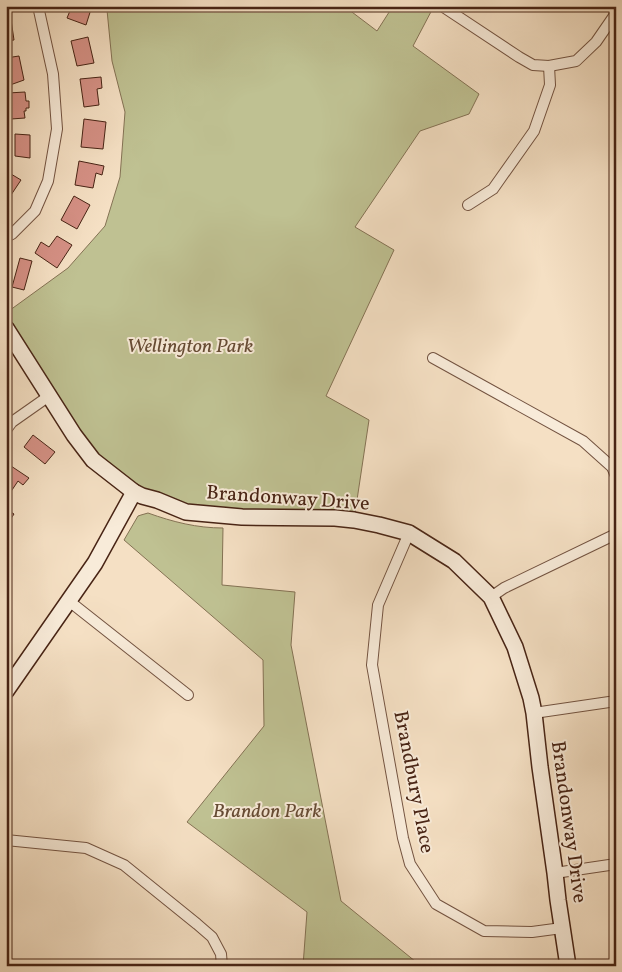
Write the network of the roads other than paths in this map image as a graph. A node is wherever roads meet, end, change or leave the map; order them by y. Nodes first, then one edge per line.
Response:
1 (38, 6) edge
2 (447, 8) edge
3 (616, 12) edge
4 (549, 66) junction
5 (468, 205) dead end
6 (6, 237) edge
7 (6, 328) edge
8 (433, 358) dead end
9 (49, 396) junction
10 (6, 430) edge
11 (616, 476) edge
12 (134, 492) junction
13 (409, 533) junction
14 (616, 534) edge
15 (491, 597) junction
16 (69, 601) junction
17 (6, 691) edge
18 (188, 695) dead end
19 (616, 701) edge
20 (534, 713) junction
21 (6, 840) edge
22 (616, 864) edge
23 (555, 873) junction
24 (562, 928) junction
25 (222, 966) edge
26 (568, 966) edge

1 - 6 street
2 - 4 street
3 - 4 street
4 - 5 street
7 - 9 street, Brandonway Drive
8 - 11 street
9 - 10 street
9 - 12 street, Brandonway Drive
12 - 13 street, Brandonway Drive
12 - 16 street
13 - 15 street, Brandonway Drive
13 - 24 street, Brandbury Place
14 - 15 street
15 - 20 street, Brandonway Drive
16 - 17 street
16 - 18 street
19 - 20 street
20 - 23 street, Brandonway Drive
21 - 25 street
22 - 23 street
23 - 24 street, Brandonway Drive
24 - 26 street, Brandonway Drive

